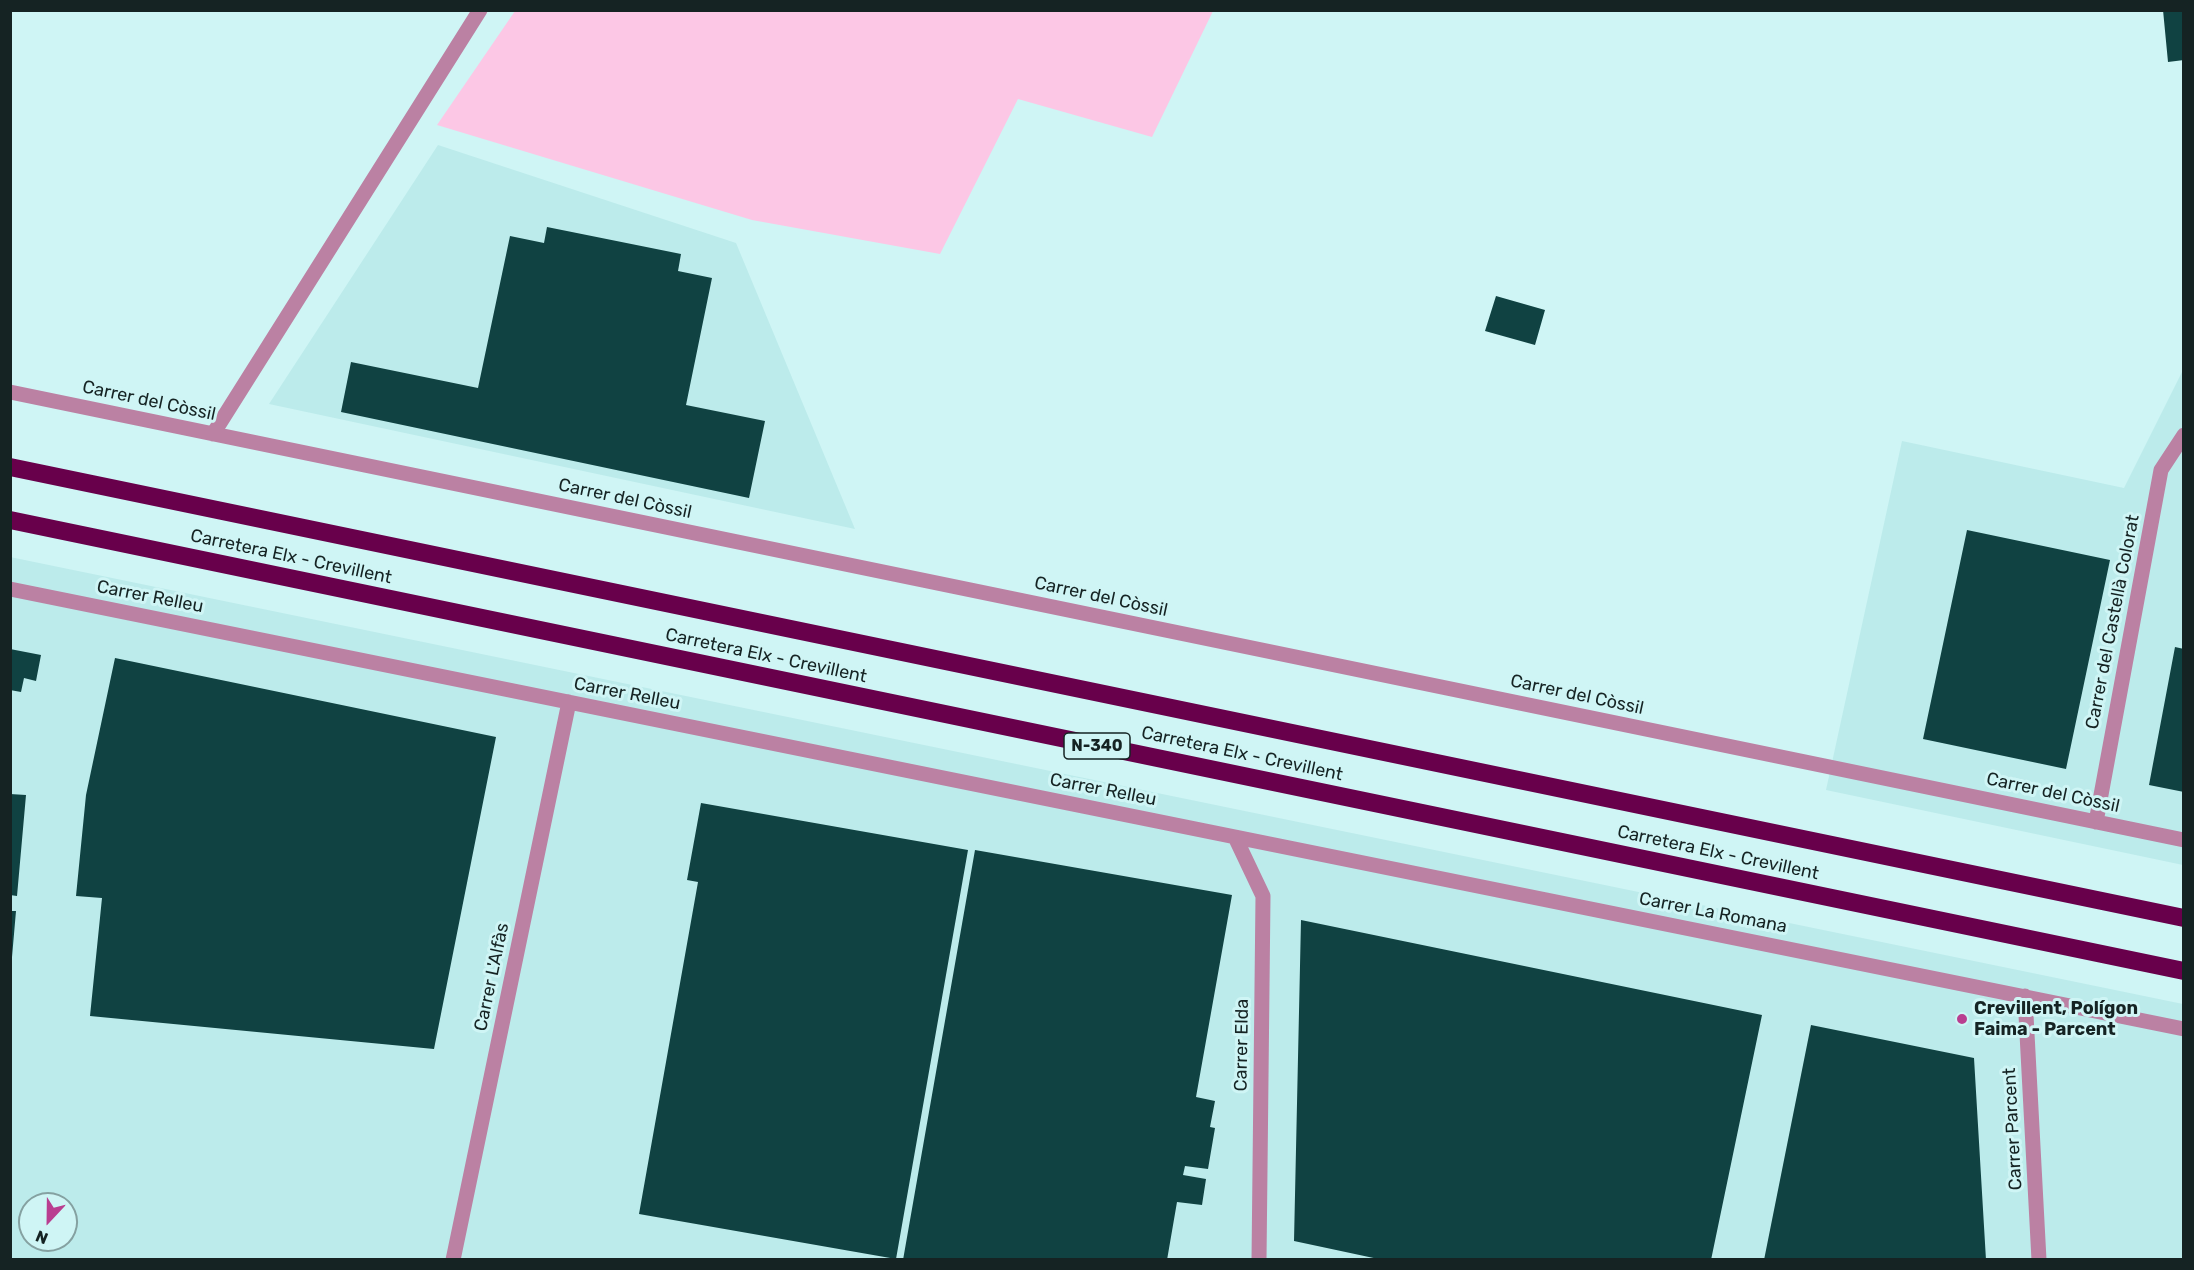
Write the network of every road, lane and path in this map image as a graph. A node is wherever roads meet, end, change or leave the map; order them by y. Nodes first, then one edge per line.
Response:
1 (480, 10) edge
2 (10, 392) edge
3 (213, 434) junction
4 (2184, 435) edge
5 (2178, 455) edge
6 (10, 467) edge
7 (10, 520) edge
8 (10, 589) edge
9 (569, 702) junction
10 (2096, 822) junction
11 (1235, 837) junction
12 (2184, 840) edge
13 (2184, 918) edge
14 (2184, 971) edge
15 (2025, 996) junction
16 (2184, 1029) edge
17 (453, 1260) edge
18 (1259, 1260) edge
19 (2039, 1260) edge

1 - 3 street
2 - 3 street, Carrer del Còssil
3 - 10 street, Carrer del Còssil
4 - 5 street, Carrer del Castellà Colorat
5 - 10 street, Carrer del Castellà Colorat
6 - 13 highway, Carretera Elx - Crevillent
7 - 14 highway, Carretera Elx - Crevillent / N-340
8 - 9 street, Carrer Relleu
9 - 11 street, Carrer Relleu
9 - 17 street, Carrer L'Alfàs
10 - 12 street, Carrer del Còssil
11 - 15 street, Carrer La Romana
11 - 18 street, Carrer Elda
15 - 16 street, Carrer La Romana
15 - 19 street, Carrer Parcent

